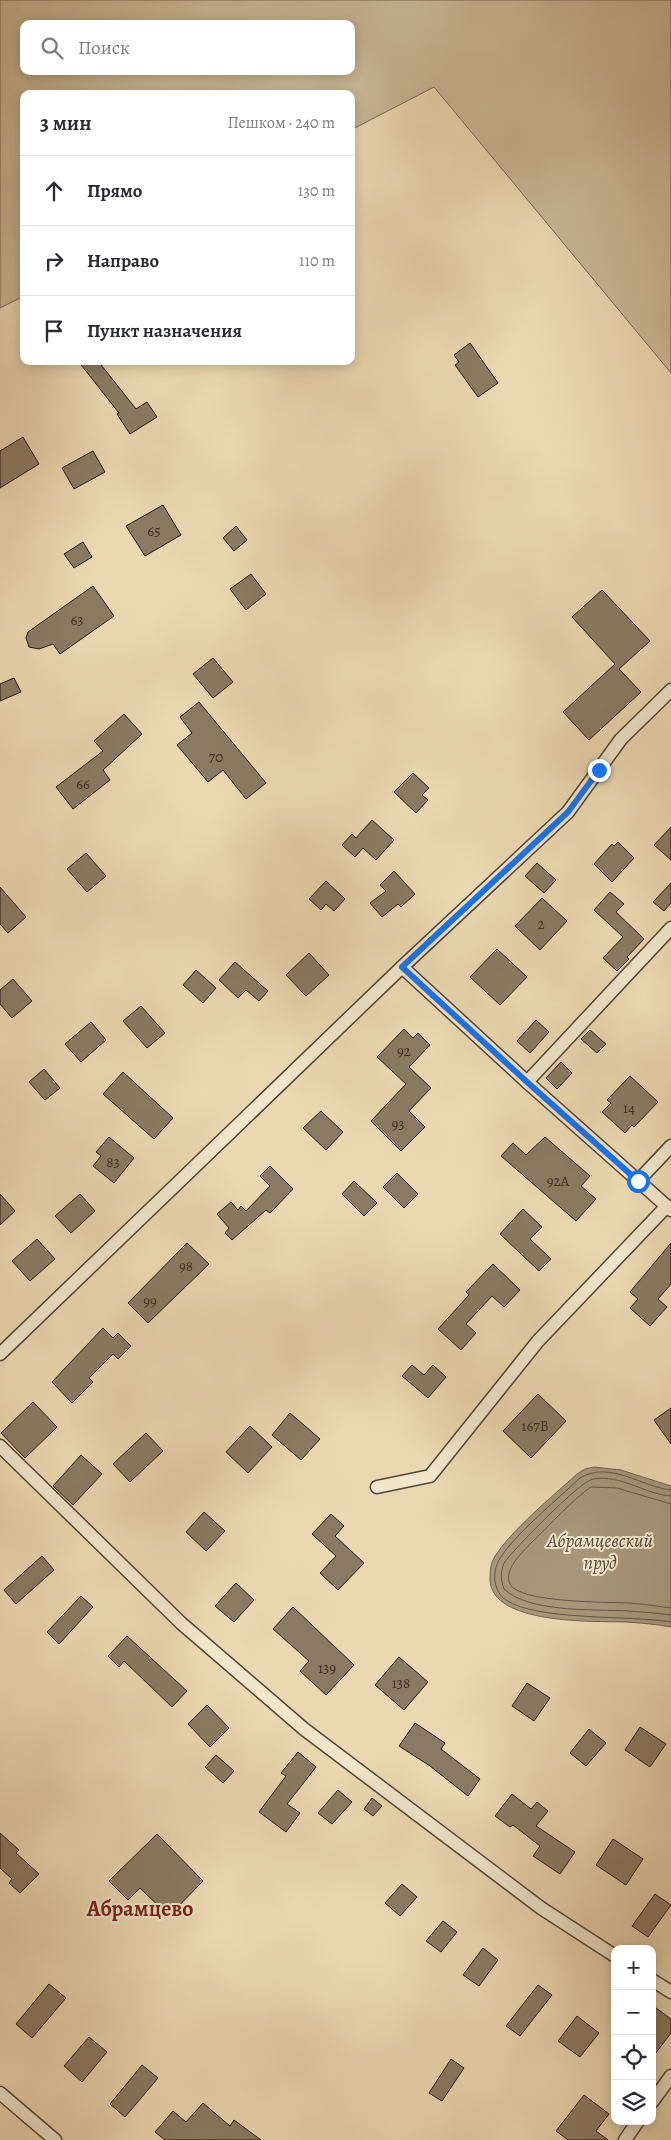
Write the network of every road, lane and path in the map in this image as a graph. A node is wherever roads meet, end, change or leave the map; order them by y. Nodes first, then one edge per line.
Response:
1 (671, 690) edge
2 (671, 928) edge
3 (402, 967) junction
4 (527, 1082) junction
5 (671, 1146) edge
6 (638, 1181) junction
7 (669, 1208) edge
8 (0, 1354) edge
9 (0, 1446) edge
10 (377, 1487) dead end
11 (611, 1953) edge
12 (656, 1983) edge
13 (671, 1992) edge
14 (671, 2076) edge
15 (0, 2094) edge
16 (656, 2097) edge
17 (635, 2125) edge
18 (56, 2140) edge
19 (625, 2140) edge

1 - 3 street
2 - 4 street
3 - 4 street
3 - 8 street
4 - 6 street
5 - 6 street
6 - 7 street
7 - 10 street
9 - 11 street
12 - 13 street
14 - 16 street
15 - 18 street
17 - 19 street

